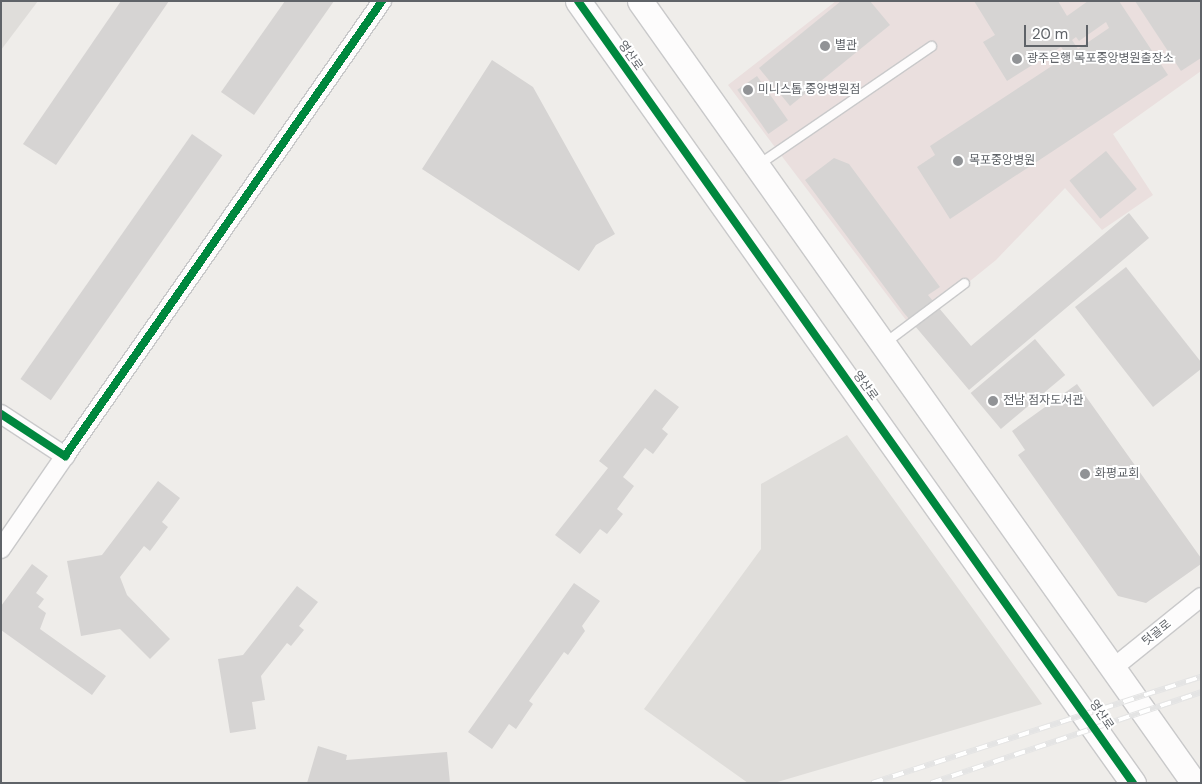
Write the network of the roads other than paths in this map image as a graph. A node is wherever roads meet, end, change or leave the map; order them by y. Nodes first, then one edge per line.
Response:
1 (382, 1) edge
2 (578, 1) edge
3 (640, 1) edge
4 (931, 46) dead end
5 (757, 165) junction
6 (964, 283) dead end
7 (884, 343) junction
8 (1, 414) edge
9 (65, 456) junction
10 (1, 549) edge
11 (1201, 597) edge
12 (1113, 668) junction
13 (1133, 783) edge
14 (1194, 783) edge

1 - 9 street
2 - 13 street, 영산로
3 - 5 street
4 - 5 lane
5 - 7 street
6 - 7 lane
7 - 12 street
8 - 9 street
9 - 10 street
11 - 12 street, 텃골로
12 - 14 street

